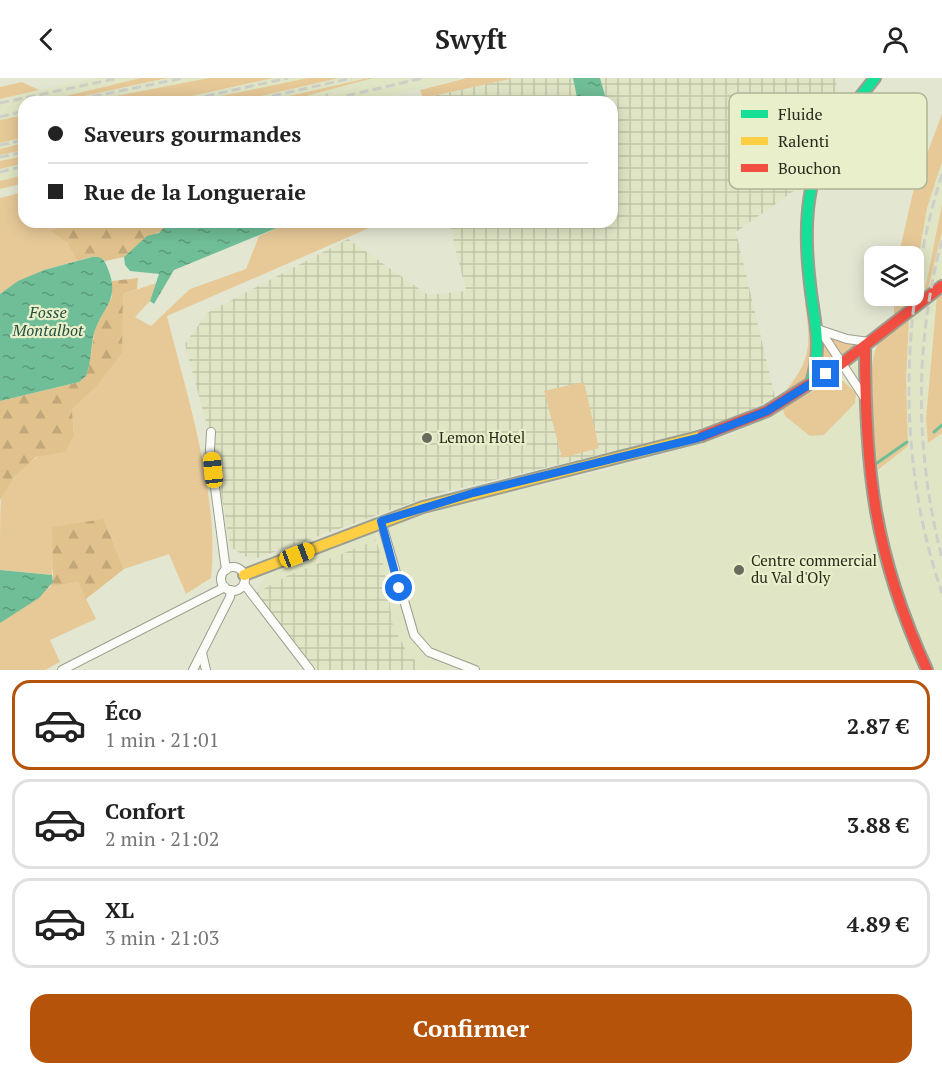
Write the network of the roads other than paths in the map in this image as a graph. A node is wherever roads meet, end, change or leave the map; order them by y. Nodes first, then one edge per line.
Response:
1 (875, 78) edge
2 (864, 93) edge
3 (811, 189) edge
4 (942, 286) edge
5 (820, 330) junction
6 (867, 344) junction
7 (841, 364) junction
8 (811, 383) junction
9 (865, 399) junction
10 (211, 432) dead end
11 (381, 521) junction
12 (226, 570) junction
13 (244, 580) junction
14 (228, 589) junction
15 (202, 653) junction
16 (66, 669) edge
17 (193, 670) edge
18 (206, 670) edge
19 (310, 670) edge
20 (475, 670) edge
21 (927, 670) edge

1 - 2 street
3 - 5 street
4 - 6 street
5 - 6 street
5 - 7 street
5 - 8 street
6 - 7 street
6 - 9 street
7 - 8 street
7 - 9 street
8 - 11 street
9 - 21 street
10 - 12 street
11 - 13 street
11 - 20 street
12 - 13 street
12 - 14 street
13 - 14 street
13 - 19 street
14 - 15 street
14 - 16 street
15 - 17 street
15 - 18 street

